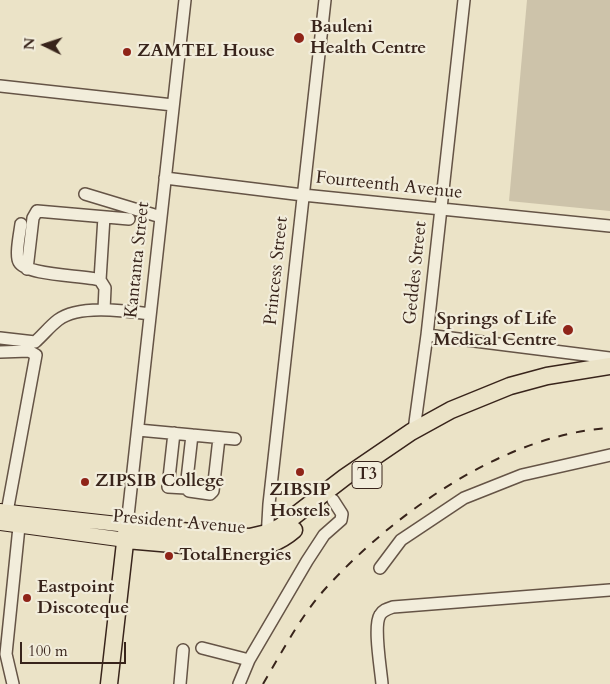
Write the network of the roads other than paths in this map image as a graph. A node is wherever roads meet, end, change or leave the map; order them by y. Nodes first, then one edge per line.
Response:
1 (184, 0) edge
2 (325, 0) edge
3 (464, 0) edge
4 (0, 86) edge
5 (173, 105) junction
6 (165, 178) junction
7 (85, 194) dead end
8 (303, 195) junction
9 (441, 209) junction
10 (104, 217) junction
11 (161, 217) junction
12 (129, 219) dead end
13 (20, 224) dead end
14 (610, 226) edge
15 (27, 269) junction
16 (100, 280) junction
17 (104, 310) junction
18 (150, 314) junction
19 (427, 335) junction
20 (0, 338) edge
21 (0, 352) edge
22 (610, 358) edge
23 (610, 366) edge
24 (610, 376) edge
25 (138, 430) junction
26 (414, 430) junction
27 (174, 433) junction
28 (192, 435) junction
29 (219, 438) junction
30 (234, 439) dead end
31 (610, 455) edge
32 (186, 488) junction
33 (333, 500) junction
34 (10, 517) edge
35 (126, 532) junction
36 (268, 539) junction
37 (380, 568) dead end
38 (610, 590) edge
39 (202, 648) dead end
40 (183, 650) dead end
41 (3, 654) edge
42 (249, 660) junction
43 (13, 684) edge
44 (109, 684) edge
45 (180, 684) edge
46 (239, 684) edge
47 (382, 684) edge

1 - 5 street, Kantanta Street
2 - 8 street, Princess Street
3 - 9 street, Geddes Street
4 - 5 street
5 - 6 street, Kantanta Street
6 - 8 street, Fourteenth Avenue
6 - 11 street, Kantanta Street
7 - 11 street
8 - 9 street, Fourteenth Avenue
8 - 36 street, Princess Street
9 - 14 street, Fourteenth Avenue
9 - 19 street, Geddes Street
10 - 12 street
10 - 15 street
10 - 16 street
11 - 18 street, Kantanta Street
13 - 15 street
15 - 16 street
16 - 17 street
17 - 18 street
17 - 20 street
18 - 25 street, Kantanta Street
19 - 22 street
19 - 26 street, Geddes Street
21 - 34 street
23 - 26 highway, President Avenue / T3
24 - 33 highway, President Avenue / T3
25 - 27 street
25 - 35 street, Kantanta Street
26 - 36 highway, President Avenue / T3
27 - 28 street
27 - 32 street
28 - 29 street
28 - 32 street
29 - 30 street
29 - 32 street
31 - 37 street
33 - 36 highway, President Avenue / T3
33 - 42 street
34 - 35 main road, President Avenue
34 - 41 street
35 - 36 highway, President Avenue / T3
35 - 44 highway
38 - 47 street
39 - 42 street
40 - 45 street
41 - 43 street
42 - 46 street

